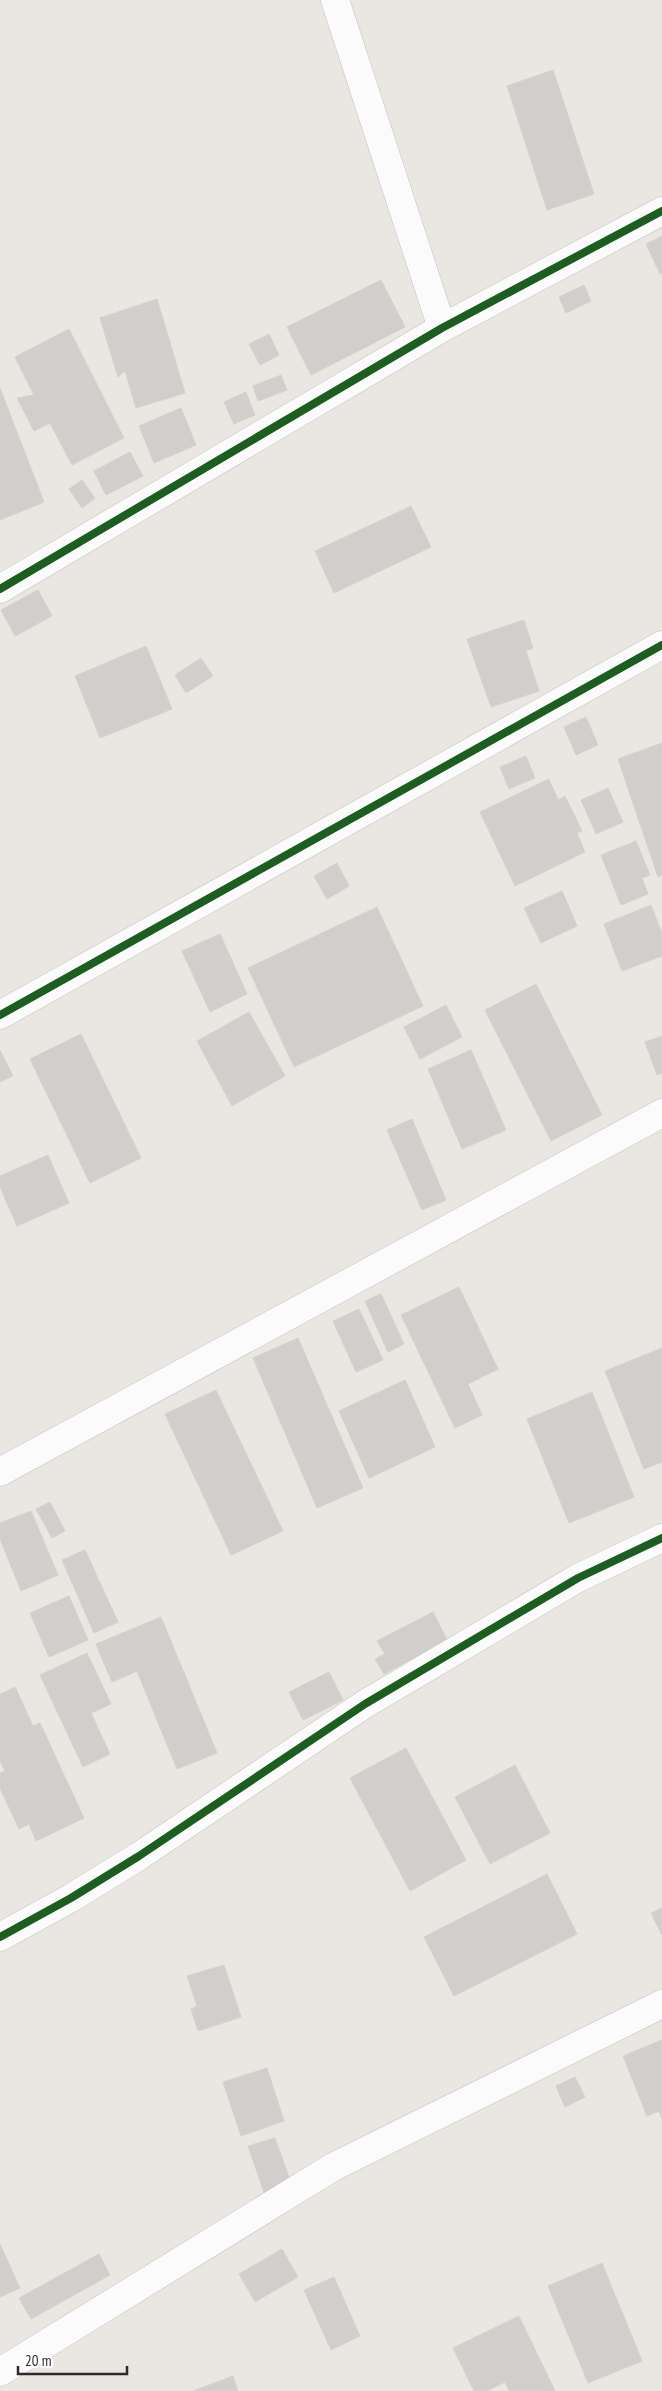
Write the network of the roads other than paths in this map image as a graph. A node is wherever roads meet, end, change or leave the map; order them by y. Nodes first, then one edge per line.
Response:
1 (335, 0) edge
2 (662, 211) edge
3 (442, 328) junction
4 (0, 589) edge
5 (662, 645) edge
6 (0, 1015) edge
7 (662, 1113) edge
8 (0, 1472) edge
9 (662, 1538) edge
10 (0, 1937) edge
11 (662, 2004) edge
12 (0, 2372) edge

1 - 3 street
2 - 3 street
3 - 4 street
5 - 6 street
7 - 8 street
9 - 10 street
11 - 12 street

